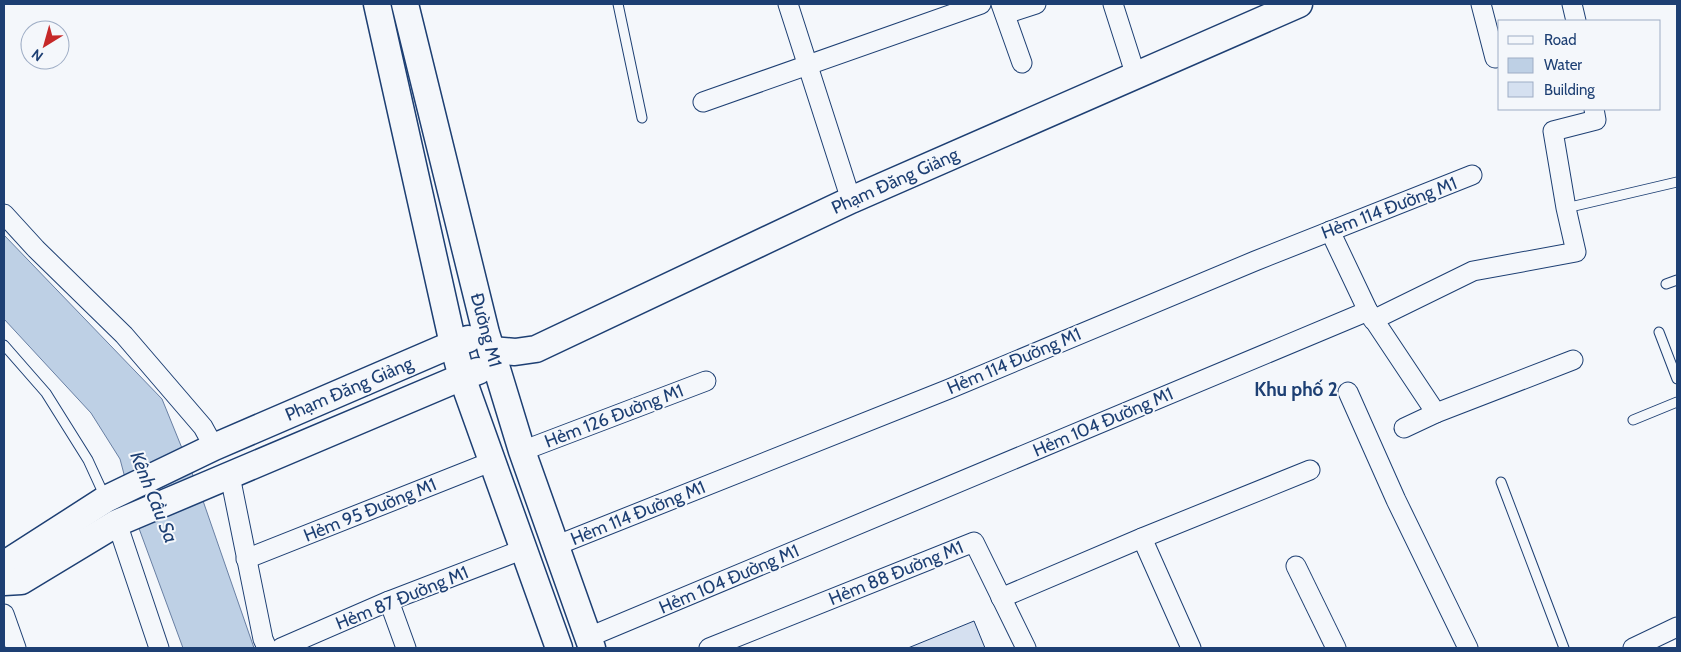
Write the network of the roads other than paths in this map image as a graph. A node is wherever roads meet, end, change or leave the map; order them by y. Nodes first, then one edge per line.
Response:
1 (377, 4) edge
2 (405, 4) edge
3 (618, 4) edge
4 (788, 4) edge
5 (981, 4) edge
6 (1036, 4) edge
7 (1113, 4) edge
8 (1300, 4) edge
9 (1481, 4) edge
10 (1003, 9) edge
11 (1495, 58) dead end
12 (1022, 63) dead end
13 (807, 65) junction
14 (1136, 76) junction
15 (703, 102) dead end
16 (1594, 110) edge
17 (642, 118) dead end
18 (1472, 175) dead end
19 (1677, 182) edge
20 (851, 200) junction
21 (1566, 208) junction
22 (4, 214) edge
23 (1330, 231) junction
24 (1677, 280) edge
25 (1666, 284) dead end
26 (1371, 315) junction
27 (1659, 332) dead end
28 (453, 344) junction
29 (4, 345) edge
30 (491, 350) junction
31 (1573, 360) dead end
32 (462, 377) junction
33 (1677, 379) edge
34 (706, 381) dead end
35 (1348, 392) dead end
36 (1677, 402) edge
37 (1436, 413) junction
38 (1633, 420) dead end
39 (1404, 428) dead end
40 (214, 448) junction
41 (522, 451) junction
42 (493, 461) junction
43 (1310, 470) dead end
44 (230, 476) junction
45 (1501, 482) dead end
46 (106, 499) junction
47 (117, 523) junction
48 (1142, 538) junction
49 (555, 546) junction
50 (524, 549) junction
51 (246, 559) junction
52 (1296, 566) dead end
53 (4, 568) edge
54 (4, 582) edge
55 (1001, 598) junction
56 (389, 602) junction
57 (4, 614) edge
58 (1677, 627) edge
59 (591, 643) edge
60 (16, 648) edge
61 (159, 648) edge
62 (267, 648) edge
63 (281, 648) edge
64 (406, 648) edge
65 (559, 648) edge
66 (708, 648) edge
67 (1026, 648) edge
68 (1191, 648) edge
69 (1336, 648) edge
70 (1468, 648) edge
71 (1564, 648) edge
72 (1633, 648) edge

1 - 28 street, Đường M1
2 - 30 street, Đường M1
3 - 17 lane
4 - 13 street
5 - 13 street
6 - 10 street
7 - 14 street
8 - 14 street, Phạm Đăng Giảng
9 - 11 street
10 - 12 street
13 - 15 street
13 - 20 street
14 - 20 street, Phạm Đăng Giảng
16 - 21 street
18 - 23 street, Hẻm 114 Đường M1
19 - 21 lane
20 - 30 street, Phạm Đăng Giảng
21 - 26 street, Hẻm 104 Đường M1
22 - 40 street
23 - 26 street
23 - 49 street, Hẻm 114 Đường M1
24 - 25 lane
26 - 37 street
26 - 59 street, Hẻm 104 Đường M1
27 - 33 lane
28 - 30 street, Phạm Đăng Giảng
28 - 32 street, Đường M1
28 - 40 street, Phạm Đăng Giảng
29 - 46 lane
30 - 32 street, Phạm Đăng Giảng
30 - 41 street, Đường M1
31 - 37 street
32 - 42 street, Đường M1
32 - 44 street, Phạm Đăng Giảng
34 - 41 street, Hẻm 126 Đường M1
35 - 70 street
36 - 38 lane
37 - 39 street
40 - 46 street, Phạm Đăng Giảng
41 - 49 street, Đường M1
42 - 50 street, Đường M1
42 - 51 street, Hẻm 95 Đường M1
43 - 48 street
44 - 47 street, Phạm Đăng Giảng
44 - 51 street
45 - 71 lane
46 - 53 street, Phạm Đăng Giảng
47 - 54 street, Phạm Đăng Giảng
47 - 61 street
48 - 55 street
48 - 68 street
49 - 59 street, Đường M1
50 - 56 street, Hẻm 87 Đường M1
50 - 65 street, Đường M1
51 - 62 street
52 - 69 street
55 - 66 street, Hẻm 88 Đường M1
55 - 67 street, Hẻm 88 Đường M1
56 - 63 street, Hẻm 87 Đường M1
56 - 64 street
57 - 60 street
58 - 72 street

